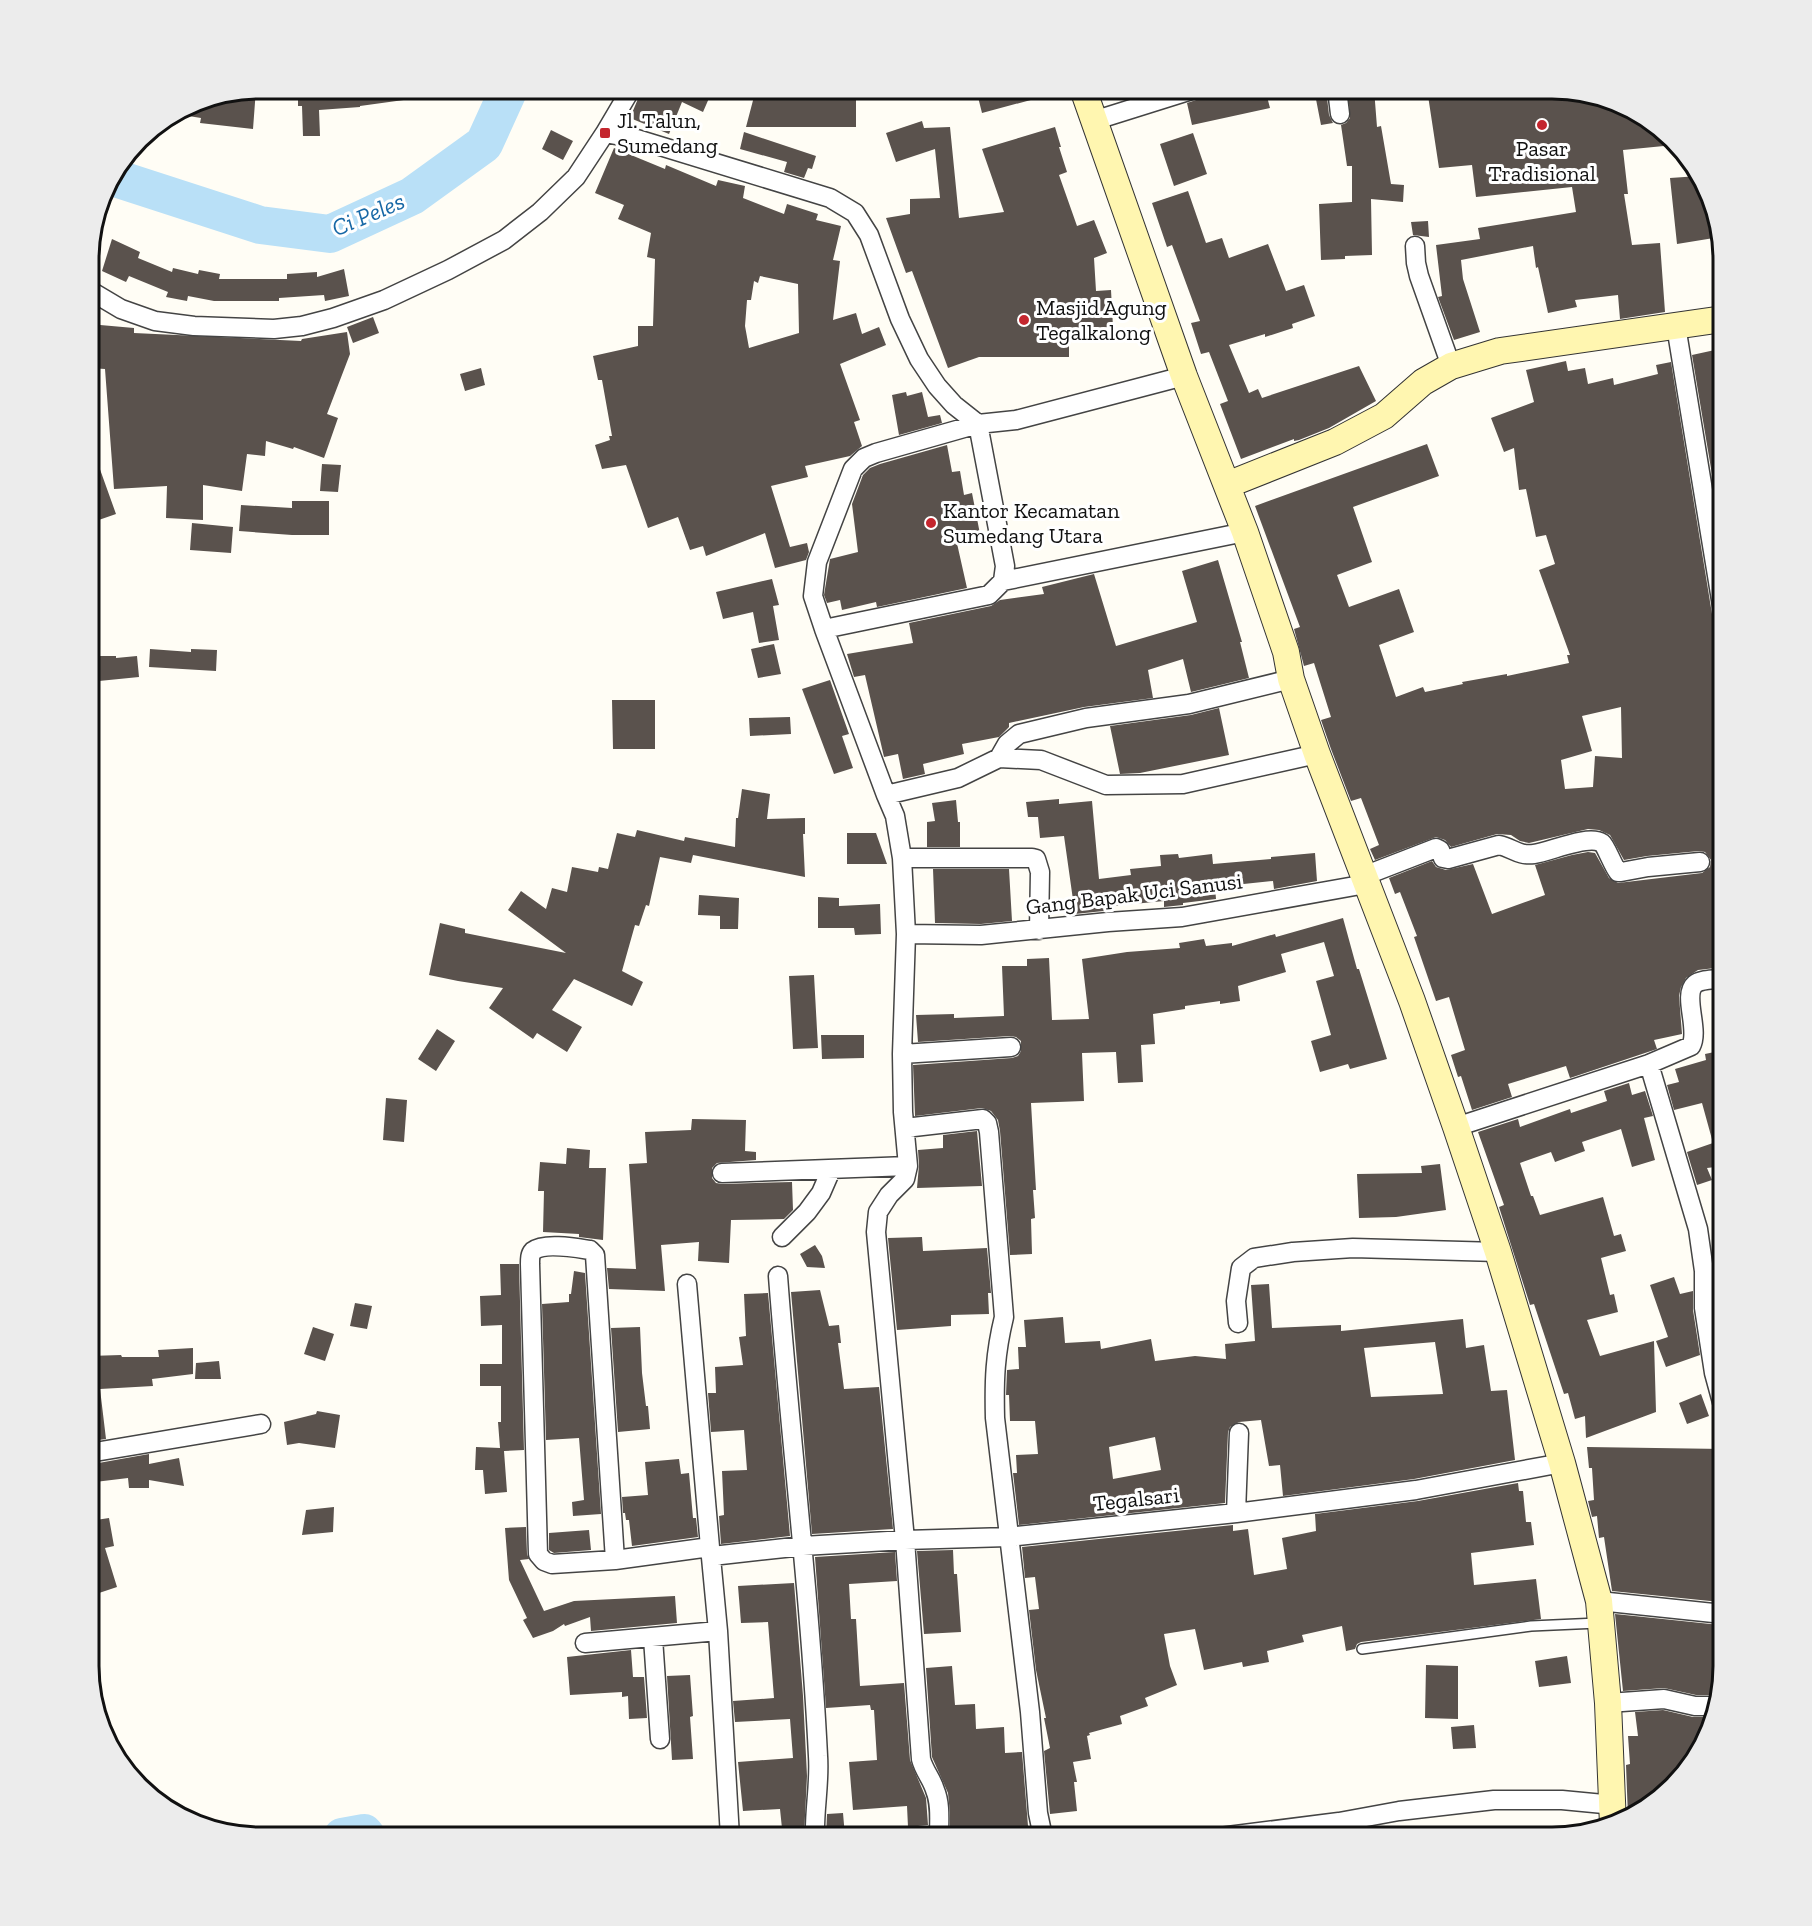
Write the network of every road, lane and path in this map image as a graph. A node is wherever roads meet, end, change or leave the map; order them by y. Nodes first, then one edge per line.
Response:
1 (625, 99) edge
2 (1086, 99) edge
3 (1163, 99) edge
4 (1338, 99) edge
5 (1341, 114) dead end
6 (1093, 121) junction
7 (605, 134) junction
8 (1415, 246) dead end
9 (99, 296) edge
10 (1713, 321) edge
11 (1676, 326) junction
12 (1451, 366) junction
13 (1184, 376) junction
14 (978, 424) junction
15 (1227, 485) junction
16 (1245, 532) junction
17 (1713, 546) edge
18 (1003, 581) junction
19 (824, 629) junction
20 (1292, 679) junction
21 (1317, 754) junction
22 (999, 758) junction
23 (886, 795) junction
24 (902, 858) junction
25 (1700, 862) dead end
26 (1364, 879) junction
27 (1039, 930) junction
28 (906, 934) junction
29 (1713, 980) edge
30 (1011, 1047) dead end
31 (902, 1054) junction
32 (1649, 1064) junction
33 (1456, 1126) junction
34 (905, 1128) junction
35 (908, 1166) junction
36 (831, 1170) junction
37 (722, 1173) dead end
38 (782, 1237) dead end
39 (1498, 1252) junction
40 (778, 1276) dead end
41 (687, 1284) dead end
42 (1238, 1323) dead end
43 (1713, 1366) edge
44 (261, 1424) dead end
45 (1239, 1433) dead end
46 (99, 1451) edge
47 (1562, 1463) junction
48 (1236, 1513) junction
49 (1008, 1537) junction
50 (905, 1540) junction
51 (803, 1546) junction
52 (711, 1551) junction
53 (615, 1560) junction
54 (1599, 1612) junction
55 (1713, 1614) edge
56 (718, 1631) junction
57 (653, 1638) junction
58 (585, 1643) dead end
59 (1362, 1648) dead end
60 (1608, 1703) junction
61 (1708, 1706) edge
62 (660, 1739) dead end
63 (1614, 1815) edge
64 (729, 1827) edge
65 (816, 1827) edge
66 (938, 1827) edge
67 (1040, 1827) edge
68 (1302, 1827) edge

1 - 7 street
2 - 6 main road
3 - 6 street
4 - 5 street
6 - 13 main road
7 - 9 street
7 - 14 street
8 - 12 street
10 - 11 main road
11 - 12 main road
11 - 17 street
12 - 15 main road
13 - 14 street
13 - 15 main road
14 - 18 street
14 - 19 street
15 - 16 main road
16 - 18 street
16 - 20 main road
18 - 19 street
19 - 23 street
20 - 21 main road
20 - 22 street
21 - 22 street
21 - 26 main road
22 - 23 street
23 - 24 street
24 - 27 street
24 - 28 street
25 - 26 street, Gang Bapak Uci Sanusi
26 - 27 street, Gang Bapak Uci Sanusi
26 - 33 main road
27 - 28 street, Gang Bapak Uci Sanusi
28 - 31 street
29 - 32 street
30 - 31 street
31 - 34 street
32 - 33 street
32 - 43 street
33 - 39 main road
34 - 35 street
34 - 49 street
35 - 36 street
35 - 50 street
36 - 37 street
36 - 38 street
39 - 42 street
39 - 47 main road
40 - 51 street
41 - 52 street
44 - 46 street
45 - 48 street
47 - 48 street, Tegalsari
47 - 54 main road
48 - 49 street, Tegalsari
49 - 50 street, Tegalsari
49 - 67 street
50 - 51 street, Tegalsari
50 - 66 street
51 - 52 street, Tegalsari
51 - 65 street
52 - 53 street, Tegalsari
52 - 56 street
53 - 53 street, Tegalsari
54 - 55 street
54 - 59 lane
54 - 60 main road
56 - 57 street
56 - 64 street
57 - 58 street
57 - 62 street
60 - 61 street
60 - 63 main road
63 - 68 street

